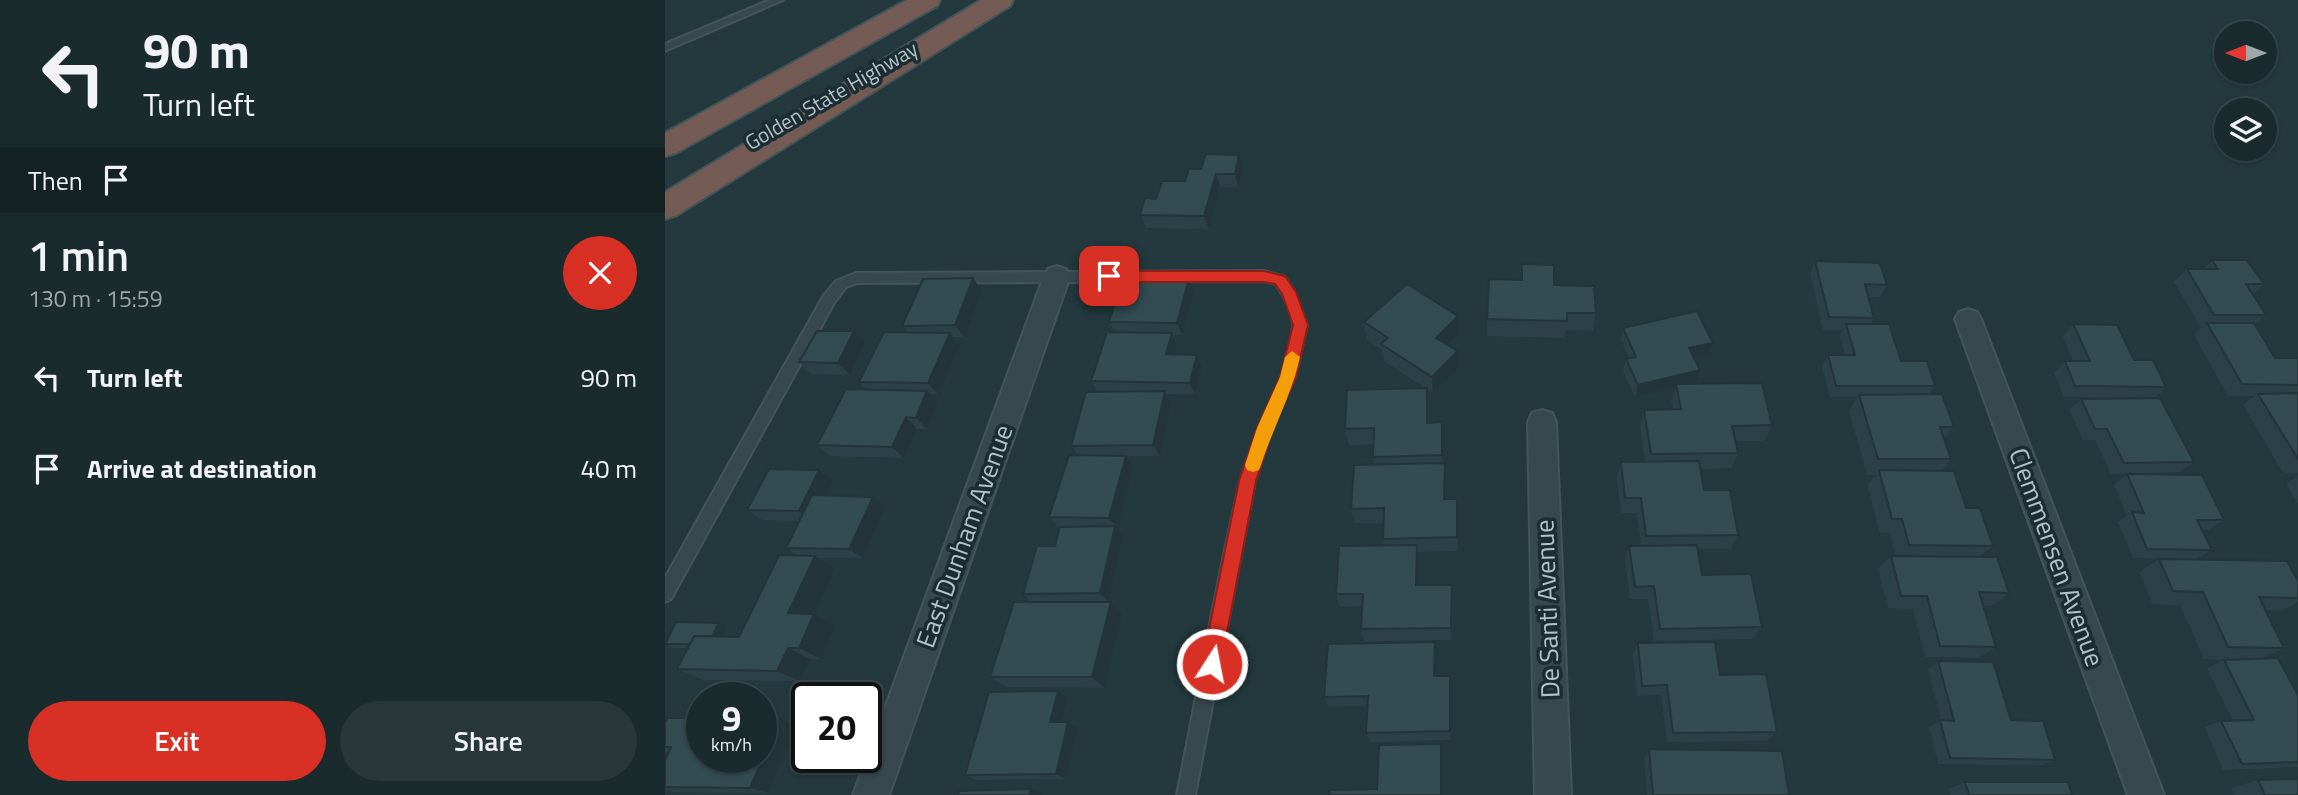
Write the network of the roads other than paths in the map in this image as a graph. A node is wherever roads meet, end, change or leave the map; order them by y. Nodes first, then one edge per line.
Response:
1 (778, 0) edge
2 (916, 0) edge
3 (927, 0) edge
4 (998, 0) edge
5 (665, 48) edge
6 (665, 122) edge
7 (665, 146) edge
8 (665, 189) edge
9 (665, 207) edge
10 (1057, 276) junction
11 (1968, 319) dead end
12 (1542, 422) dead end
13 (665, 594) edge
14 (871, 795) edge
15 (1186, 795) edge
16 (1553, 795) edge
17 (2146, 795) edge

1 - 5 lane
2 - 6 highway
3 - 7 highway, Golden State Highway
4 - 8 highway, Golden State Highway
4 - 9 highway
10 - 13 lane
10 - 14 street, East Dunham Avenue
10 - 15 lane
11 - 17 street, Clemmensen Avenue
12 - 16 street, De Santi Avenue

